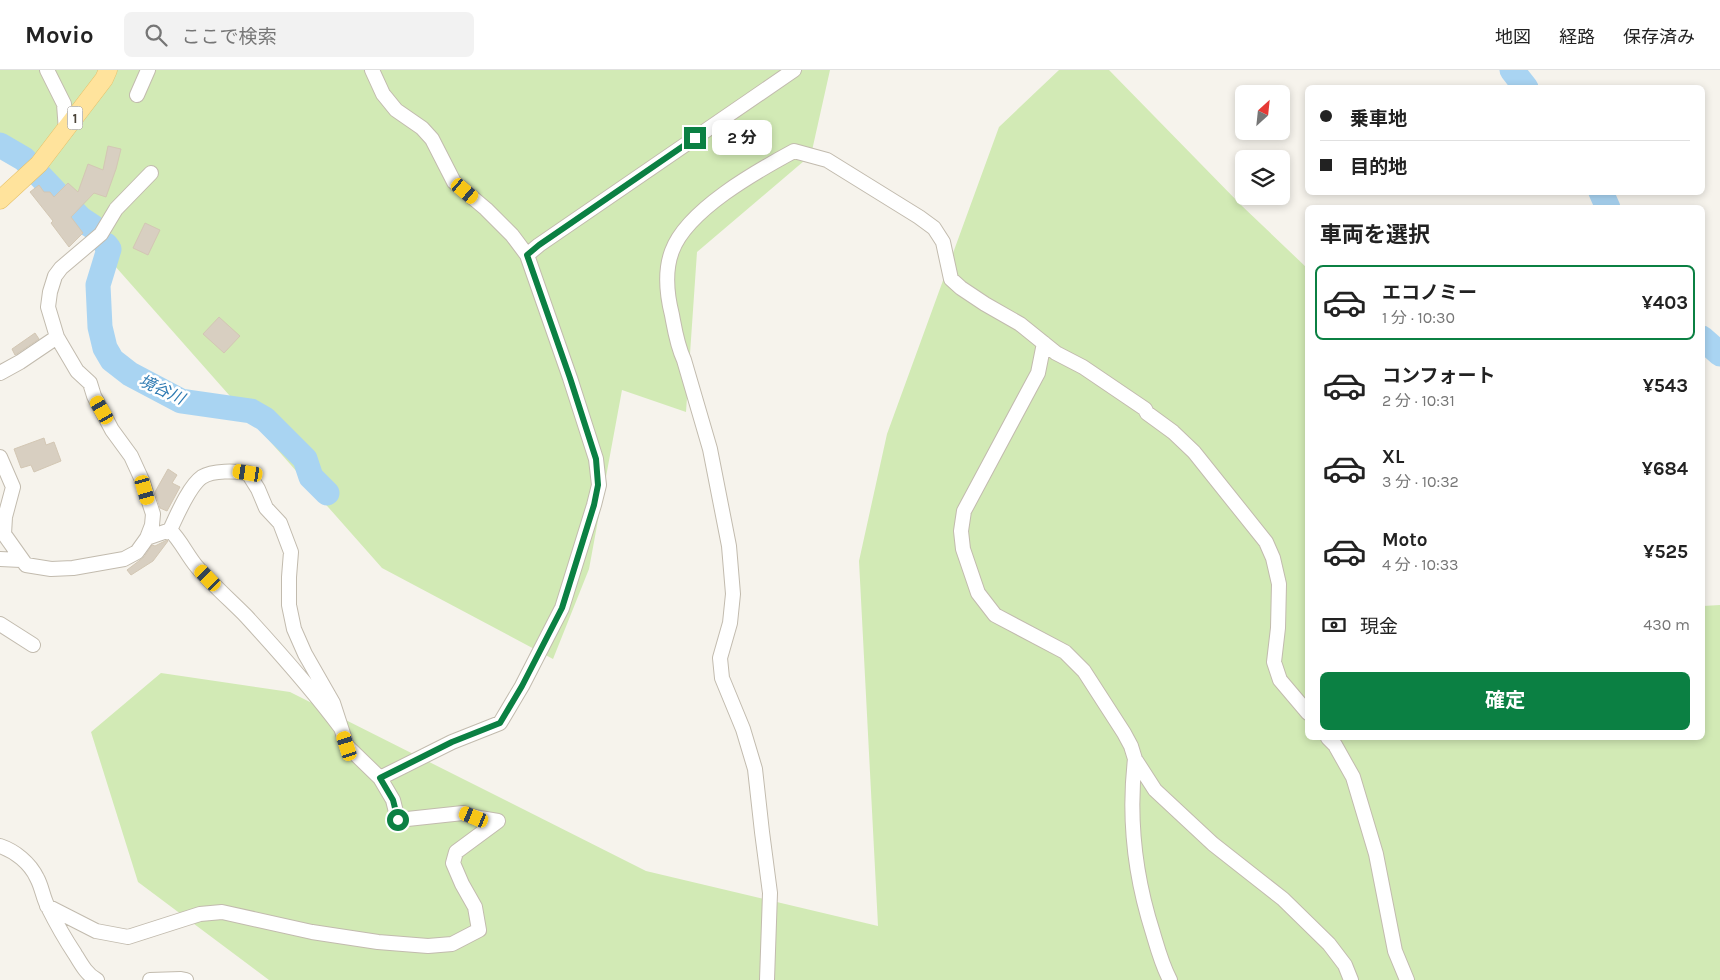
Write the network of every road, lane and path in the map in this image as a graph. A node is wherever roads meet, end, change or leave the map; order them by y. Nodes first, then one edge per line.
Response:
1 (47, 70) edge
2 (108, 70) edge
3 (148, 70) edge
4 (372, 70) edge
5 (794, 70) edge
6 (137, 94) dead end
7 (66, 131) junction
8 (151, 173) dead end
9 (0, 200) edge
10 (527, 255) junction
11 (57, 337) junction
12 (1044, 343) junction
13 (0, 373) edge
14 (0, 457) edge
15 (170, 530) junction
16 (147, 538) junction
17 (0, 559) edge
18 (21, 560) junction
19 (0, 624) edge
20 (33, 645) dead end
21 (1305, 710) edge
22 (341, 728) junction
23 (1329, 740) edge
24 (1135, 759) junction
25 (380, 778) junction
26 (0, 846) edge
27 (47, 906) junction
28 (97, 980) edge
29 (150, 980) edge
30 (186, 980) edge
31 (767, 980) edge
32 (1170, 980) edge
33 (1351, 980) edge
34 (1407, 980) edge

1 - 7 street
2 - 7 main road, 1
3 - 6 street
4 - 10 street
5 - 10 street
7 - 9 main road, 1
8 - 11 street
10 - 25 street
11 - 13 street
11 - 16 street
12 - 21 street
12 - 24 street
12 - 31 street
14 - 18 street
15 - 16 street
15 - 22 street
15 - 22 street
16 - 18 street
17 - 18 street
19 - 20 street
22 - 25 street
23 - 34 street
24 - 32 street
24 - 33 street
25 - 27 street
26 - 27 street
27 - 28 street
29 - 30 street

